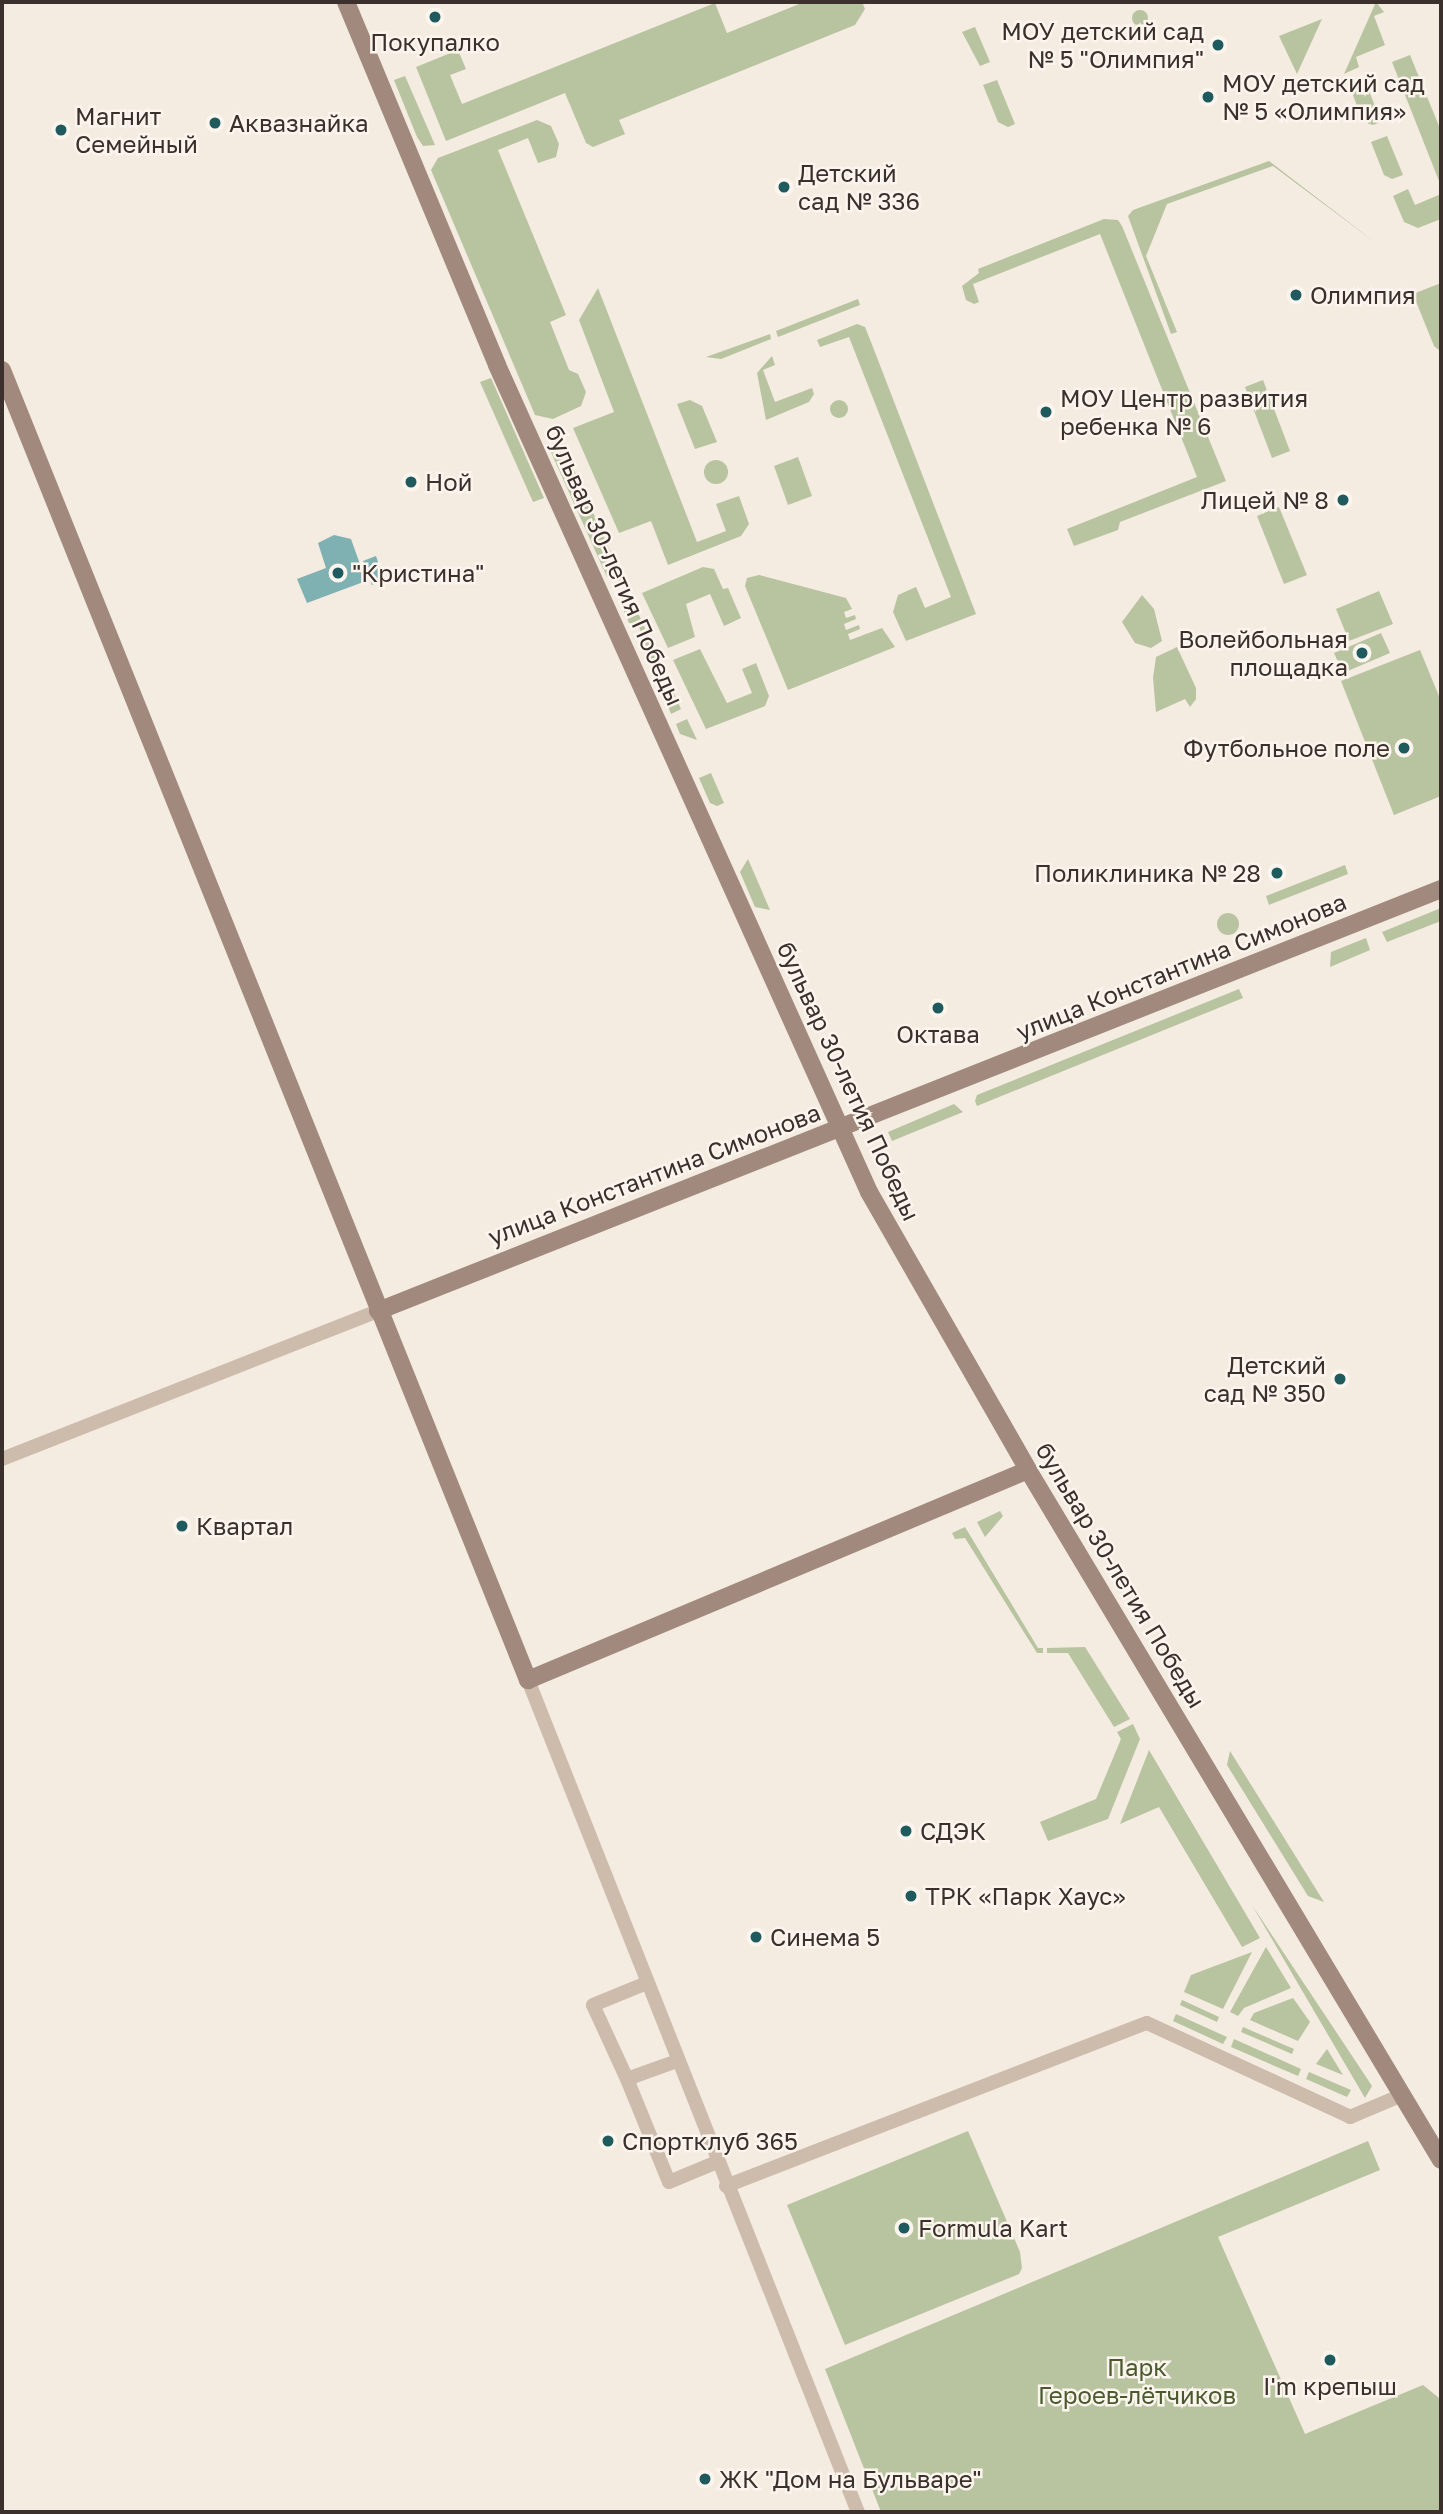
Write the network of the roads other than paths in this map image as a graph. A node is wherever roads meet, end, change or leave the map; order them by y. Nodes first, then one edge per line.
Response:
1 (346, 2) edge
2 (2, 370) edge
3 (1441, 889) edge
4 (840, 1128) junction
5 (378, 1311) junction
6 (2, 1459) edge
7 (1028, 1470) junction
8 (528, 1680) junction
9 (647, 1983) junction
10 (677, 2061) junction
11 (627, 2080) junction
12 (1402, 2095) junction
13 (1441, 2160) edge
14 (717, 2162) junction
15 (726, 2186) junction
16 (858, 2512) edge

1 - 4 main road, бульвар 30-летия Победы
2 - 5 main road
3 - 4 main road, улица Константина Симонова
4 - 5 main road, улица Константина Симонова
4 - 7 main road, бульвар 30-летия Победы
5 - 6 street, улица Константина Симонова
5 - 8 main road
7 - 8 main road
7 - 12 main road, бульвар 30-летия Победы
8 - 9 street
9 - 10 street
9 - 11 street
10 - 11 street
10 - 14 street
11 - 14 street
12 - 13 main road, бульвар 30-летия Победы
12 - 15 street
14 - 15 street
15 - 16 street

